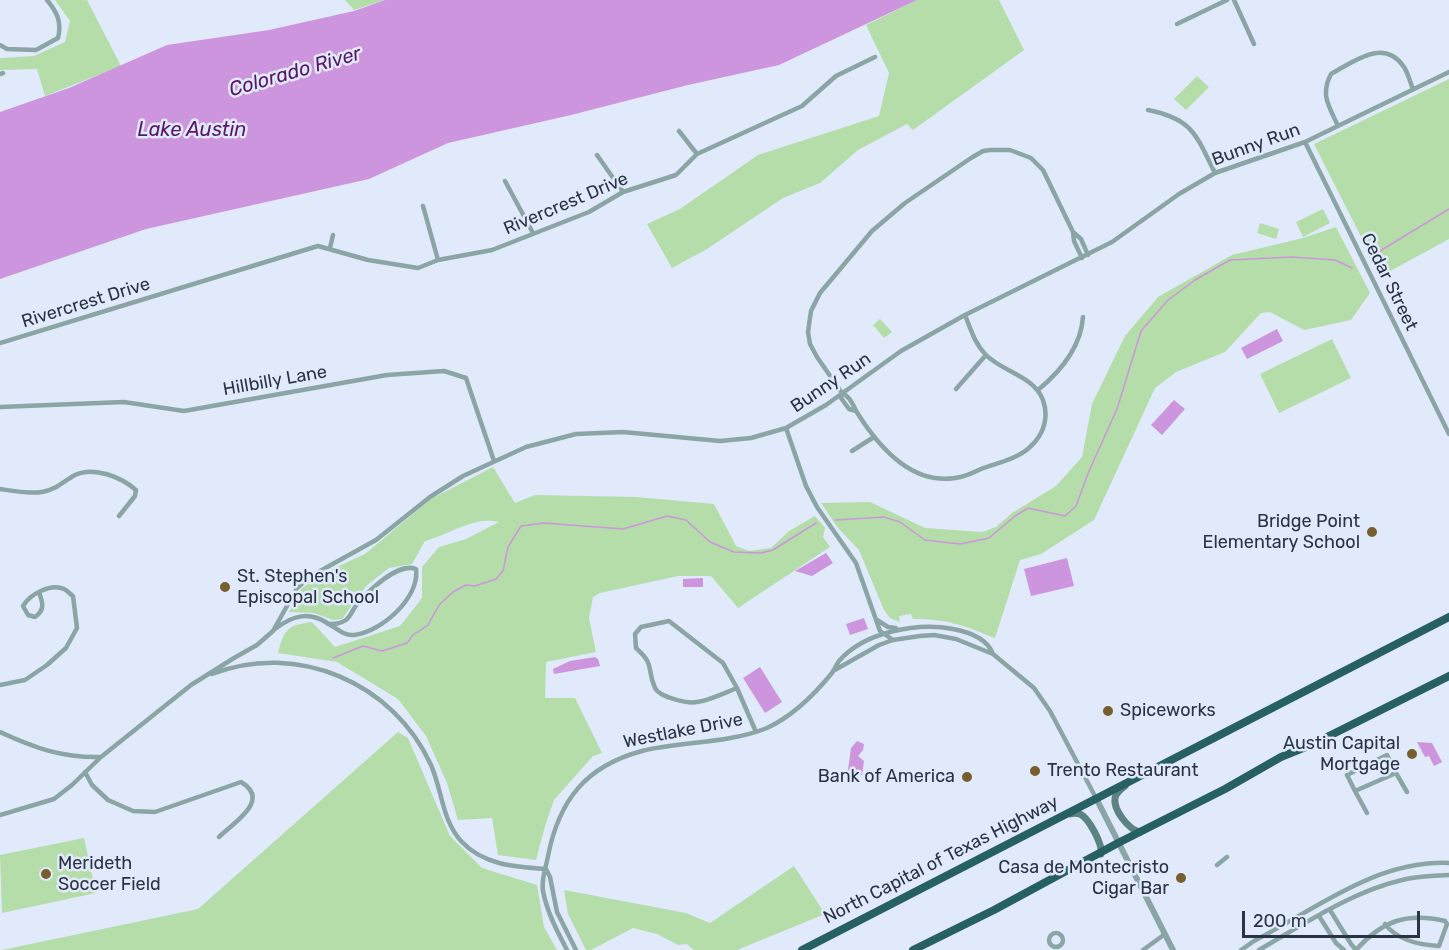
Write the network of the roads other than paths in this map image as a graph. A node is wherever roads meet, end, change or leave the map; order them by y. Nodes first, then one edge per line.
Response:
1 (47, 0) edge
2 (1227, 0) edge
3 (1234, 0) edge
4 (1177, 24) dead end
5 (1254, 44) dead end
6 (0, 45) edge
7 (875, 57) dead end
8 (1449, 72) edge
9 (1413, 89) junction
10 (1148, 110) dead end
11 (1338, 126) junction
12 (679, 131) dead end
13 (1305, 142) junction
14 (697, 154) junction
15 (597, 155) dead end
16 (1215, 173) junction
17 (505, 181) dead end
18 (623, 192) junction
19 (423, 206) dead end
20 (1073, 232) junction
21 (533, 233) junction
22 (333, 234) dead end
23 (330, 248) junction
24 (1088, 255) junction
25 (1082, 258) junction
26 (438, 260) junction
27 (965, 315) junction
28 (1083, 317) dead end
29 (0, 343) edge
30 (986, 355) junction
31 (956, 389) dead end
32 (1038, 390) junction
33 (842, 393) junction
34 (0, 407) edge
35 (786, 428) junction
36 (1449, 434) edge
37 (874, 437) junction
38 (852, 451) dead end
39 (494, 461) junction
40 (0, 489) edge
41 (119, 516) dead end
42 (39, 592) junction
43 (1449, 617) edge
44 (877, 620) junction
45 (328, 624) junction
46 (900, 629) junction
47 (273, 631) junction
48 (882, 635) junction
49 (893, 640) junction
50 (993, 654) junction
51 (833, 671) junction
52 (1449, 676) edge
53 (204, 678) junction
54 (0, 685) edge
55 (737, 688) junction
56 (0, 732) edge
57 (756, 732) junction
58 (101, 757) junction
59 (85, 772) junction
60 (1396, 773) junction
61 (1133, 779) junction
62 (1355, 791) junction
63 (1407, 792) dead end
64 (1096, 798) junction
65 (1367, 813) dead end
66 (1065, 814) junction
67 (0, 815) edge
68 (1141, 832) junction
69 (219, 837) dead end
70 (1118, 843) junction
71 (1101, 854) junction
72 (1227, 857) dead end
73 (1437, 863) junction
74 (1449, 863) edge
75 (1217, 865) dead end
76 (546, 869) junction
77 (1449, 875) edge
78 (1437, 876) junction
79 (1321, 905) junction
80 (1328, 912) junction
81 (1319, 916) junction
82 (1385, 924) junction
83 (1165, 934) junction
84 (567, 950) edge
85 (576, 950) edge
86 (802, 950) edge
87 (913, 950) edge
88 (1143, 950) edge
89 (1173, 950) edge
90 (1241, 950) edge
91 (1260, 950) edge
92 (1344, 950) edge
93 (1356, 950) edge

1 - 6 street
2 - 4 street
3 - 5 street
7 - 14 street, Rivercrest Drive
8 - 9 street, Bunny Run
9 - 11 street, Bunny Run
9 - 11 street
10 - 16 street
11 - 13 street, Bunny Run
12 - 14 street
13 - 16 street, Bunny Run
13 - 36 street, Cedar Street
14 - 18 street, Rivercrest Drive
15 - 18 street
16 - 24 street, Bunny Run
17 - 21 street
18 - 21 street, Rivercrest Drive
19 - 26 street
20 - 24 street
20 - 25 street
20 - 33 street
21 - 26 street, Rivercrest Drive
22 - 23 street
23 - 26 street, Rivercrest Drive
23 - 29 street, Rivercrest Drive
24 - 25 street, Bunny Run
25 - 27 street, Bunny Run
27 - 30 street
27 - 33 street, Bunny Run
28 - 32 street
30 - 31 street
30 - 32 street
32 - 37 street
33 - 35 street, Bunny Run
33 - 37 street
34 - 39 street, Hillbilly Lane
35 - 39 street, Bunny Run
35 - 44 street
37 - 38 street
39 - 47 street, Bunny Run
40 - 41 street
42 - 42 street
42 - 54 street
43 - 61 highway, North Capital of Texas Highway
44 - 46 street
44 - 48 street
45 - 45 street
45 - 47 street
46 - 48 street, Westlake Drive
46 - 50 street, Westlake Drive
47 - 53 street, Bunny Run
48 - 49 street
48 - 51 street, Westlake Drive
49 - 50 street, Westlake Drive
49 - 51 street, Westlake Drive
50 - 64 street, Westlake Drive
51 - 57 street, Westlake Drive
52 - 68 highway
53 - 58 street
53 - 76 street
55 - 55 street
55 - 57 street
56 - 58 street
57 - 76 street, Westlake Drive
58 - 59 street
59 - 67 street
59 - 69 street
60 - 62 street
60 - 62 street
60 - 63 street
61 - 64 highway, North Capital of Texas Highway
61 - 68 main road
62 - 65 street
64 - 66 highway, North Capital of Texas Highway
64 - 70 street, Westlake Drive
66 - 71 main road
66 - 86 highway, North Capital of Texas Highway
68 - 70 highway
70 - 71 highway
70 - 83 street, Westlake Drive
71 - 87 highway
72 - 75 street
73 - 74 street
73 - 78 street
73 - 79 street
76 - 84 street, Westlake Drive
76 - 85 street, Westlake Drive
77 - 78 street
78 - 80 street
79 - 80 street
79 - 90 street
80 - 81 street
80 - 93 street
81 - 91 street
81 - 92 street
82 - 82 street
82 - 93 street
83 - 88 street
83 - 89 street, Westlake Drive

